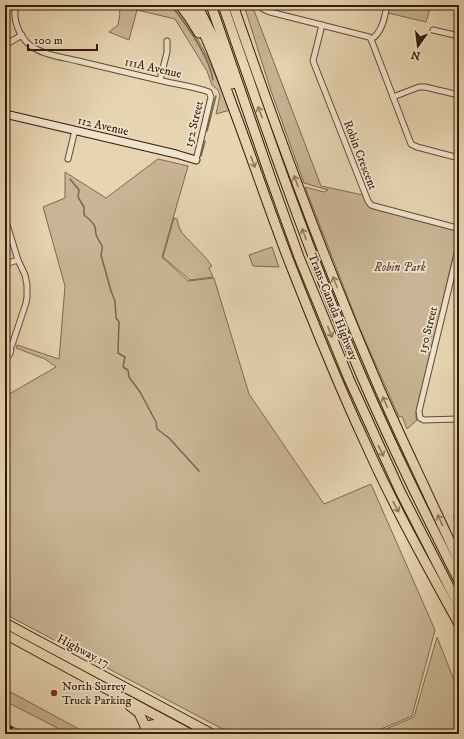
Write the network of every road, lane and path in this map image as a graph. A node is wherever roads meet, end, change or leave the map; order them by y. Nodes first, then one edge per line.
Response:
1 (16, 5) edge
2 (180, 5) edge
3 (190, 5) edge
4 (198, 5) edge
5 (211, 5) edge
6 (223, 5) edge
7 (233, 5) edge
8 (237, 5) edge
9 (259, 5) edge
10 (387, 5) edge
11 (322, 25) junction
12 (433, 30) dead end
13 (22, 35) junction
14 (459, 36) edge
15 (371, 39) junction
16 (167, 41) dead end
17 (5, 45) edge
18 (250, 54) junction
19 (160, 80) junction
20 (225, 86) junction
21 (210, 94) joint
22 (459, 95) edge
23 (393, 97) junction
24 (6, 114) edge
25 (5, 127) edge
26 (75, 130) junction
27 (259, 147) junction
28 (459, 158) edge
29 (68, 159) dead end
30 (196, 160) joint
31 (5, 218) edge
32 (459, 228) edge
33 (459, 246) edge
34 (18, 260) junction
35 (5, 264) edge
36 (7, 346) edge
37 (5, 357) edge
38 (459, 419) edge
39 (459, 561) edge
40 (459, 581) edge
41 (459, 606) edge
42 (459, 624) edge
43 (6, 627) edge
44 (64, 666) junction
45 (152, 714) junction
46 (145, 726) junction
47 (182, 734) edge
48 (190, 734) edge
49 (201, 734) edge
50 (212, 734) edge

1 - 13 street
2 - 20 highway
3 - 20 highway
4 - 27 highway
5 - 27 highway, Trans-Canada Highway
40 -> 6 highway, Trans-Canada Highway
7 - 18 highway
8 - 18 highway
9 - 11 street
10 - 15 street
11 - 15 street
11 - 32 street, Robin Crescent
12 - 14 street
13 - 17 street
13 - 19 street, 111A Avenue
15 - 23 street
16 - 19 street
39 -> 18 highway
19 - 21 street, 111A Avenue
20 -> 42 highway
21 - 30 street, 152 Street
22 - 23 street
23 - 28 street
24 - 25 street
24 - 26 street, 112 Avenue
26 - 29 street
26 - 30 street, 112 Avenue
27 -> 41 highway, Trans-Canada Highway
31 - 34 street
33 - 38 street, 150 Street
34 - 35 street
34 - 36 street
36 - 37 street
43 - 44 highway, Highway 17
43 - 45 highway
43 - 50 highway, Highway 17
44 - 45 highway, Highway 17
44 - 46 highway
45 - 46 highway
45 - 48 highway, Highway 17
45 - 49 highway
46 - 47 highway

